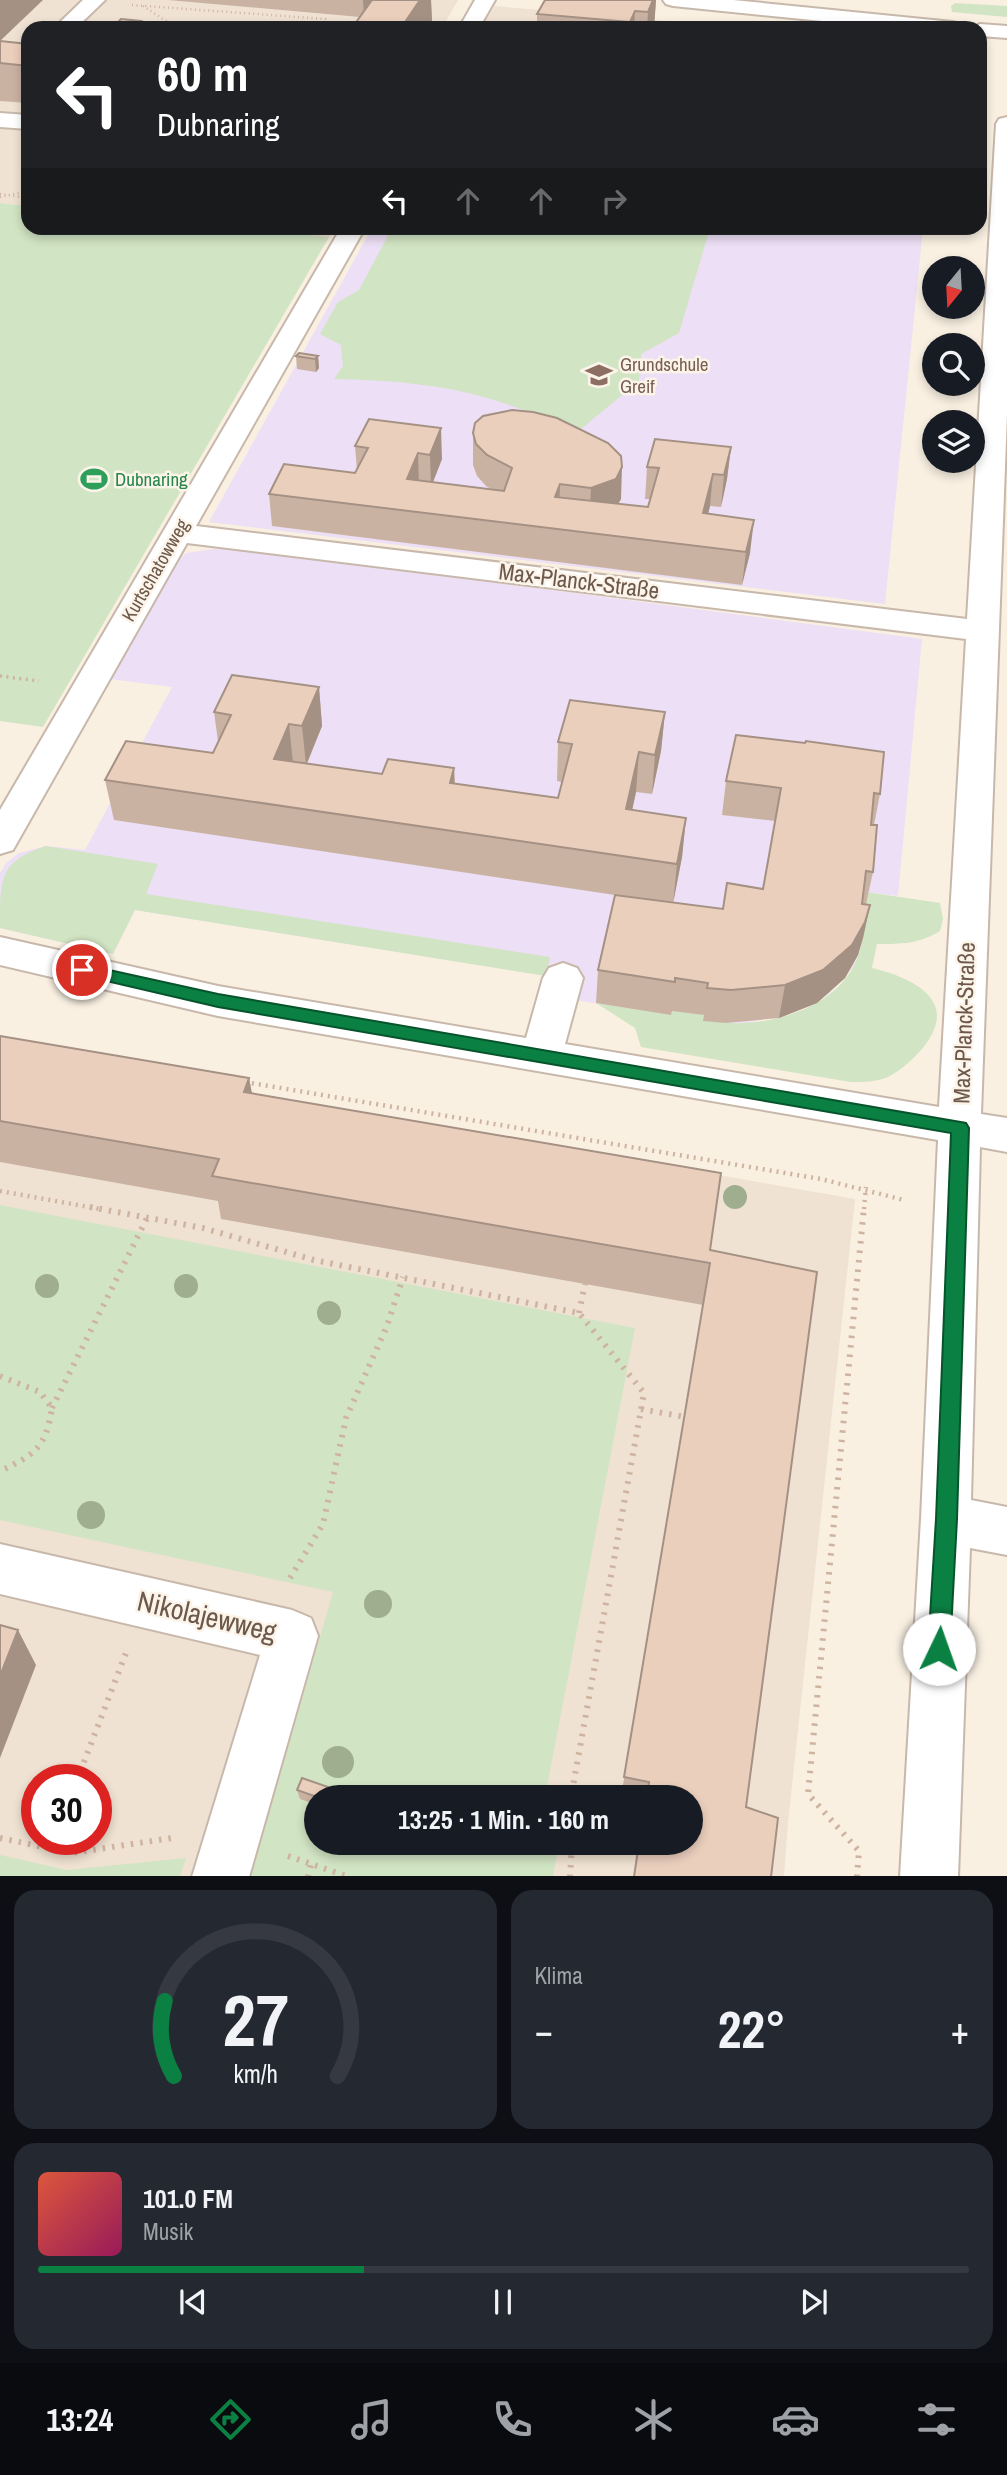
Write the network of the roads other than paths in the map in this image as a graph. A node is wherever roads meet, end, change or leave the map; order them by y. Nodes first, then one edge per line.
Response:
1 (485, 0) edge
2 (673, 0) edge
3 (94, 1) edge
4 (861, 10) edge
5 (72, 21) edge
6 (473, 21) edge
7 (917, 21) edge
8 (987, 31) edge
9 (1007, 32) edge
10 (0, 120) edge
11 (21, 122) edge
12 (1007, 124) edge
13 (991, 208) edge
14 (349, 235) edge
15 (177, 533) junction
16 (981, 631) junction
17 (0, 841) edge
18 (0, 951) edge
19 (563, 978) dead end
20 (541, 1057) junction
21 (960, 1128) junction
22 (1007, 1135) edge
23 (946, 1519) junction
24 (1007, 1531) edge
25 (0, 1569) edge
26 (227, 1857) edge
27 (929, 1876) edge

1 - 6 street
2 - 4 street
3 - 5 street
4 - 7 street
8 - 9 street
10 - 11 street
12 - 13 street, Max-Planck-Straße
13 - 16 street, Max-Planck-Straße
14 - 15 street, Kurtschatowweg
15 - 16 street, Max-Planck-Straße
15 - 17 street, Kurtschatowweg
16 - 21 street, Max-Planck-Straße
18 - 20 street
19 - 20 street
20 - 21 street
21 - 22 street
21 - 23 street, Max-Planck-Straße
23 - 24 street
23 - 27 street, Max-Planck-Straße
25 - 26 street, Nikolajewweg

